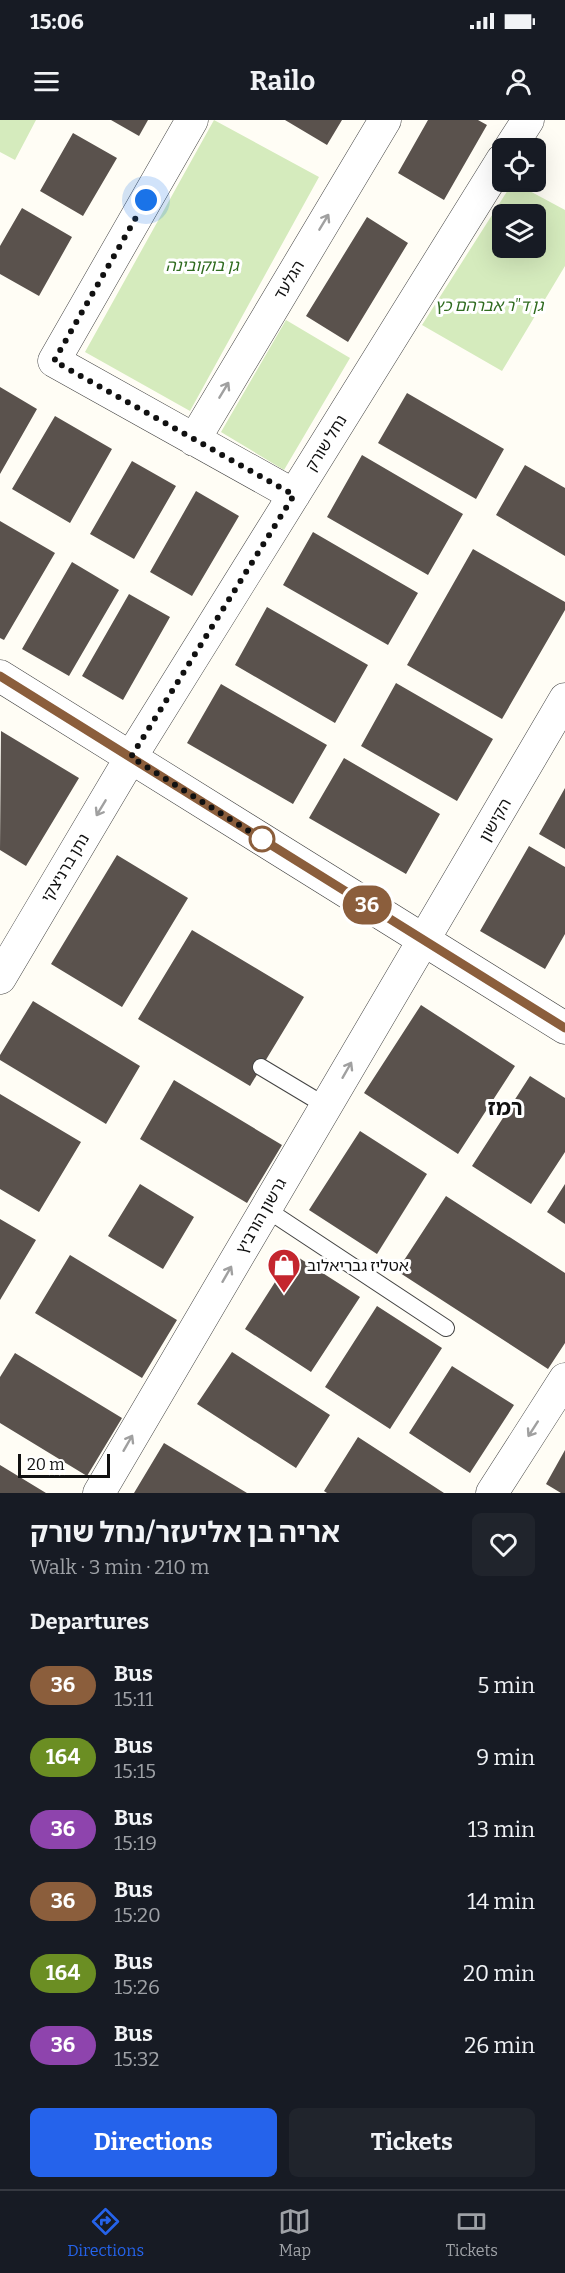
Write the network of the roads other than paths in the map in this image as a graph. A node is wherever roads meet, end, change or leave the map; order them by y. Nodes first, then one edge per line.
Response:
1 (192, 120) edge
2 (385, 120) edge
3 (528, 120) edge
4 (516, 138) edge
5 (492, 176) edge
6 (194, 440) junction
7 (294, 495) junction
8 (0, 676) edge
9 (565, 699) edge
10 (131, 757) junction
11 (424, 940) junction
12 (0, 978) edge
13 (565, 1028) edge
14 (261, 1067) dead end
15 (326, 1106) junction
16 (266, 1209) junction
17 (446, 1328) dead end
18 (565, 1379) edge
19 (99, 1493) edge
20 (492, 1493) edge

1 - 6 street
6 -> 2 street, הגלעד
3 - 4 street
5 - 7 street, נחל שורק
6 - 7 street
7 - 10 street, נחל שורק
8 - 10 street
9 - 11 street, הקישון
10 - 11 street
10 -> 12 street, נתן ברניצקי
11 - 13 street
15 -> 11 street, גרשון הורביץ
14 - 15 lane
15 - 16 street, גרשון הורביץ
16 - 17 lane
19 -> 16 street, גרשון הורביץ
18 -> 20 street

